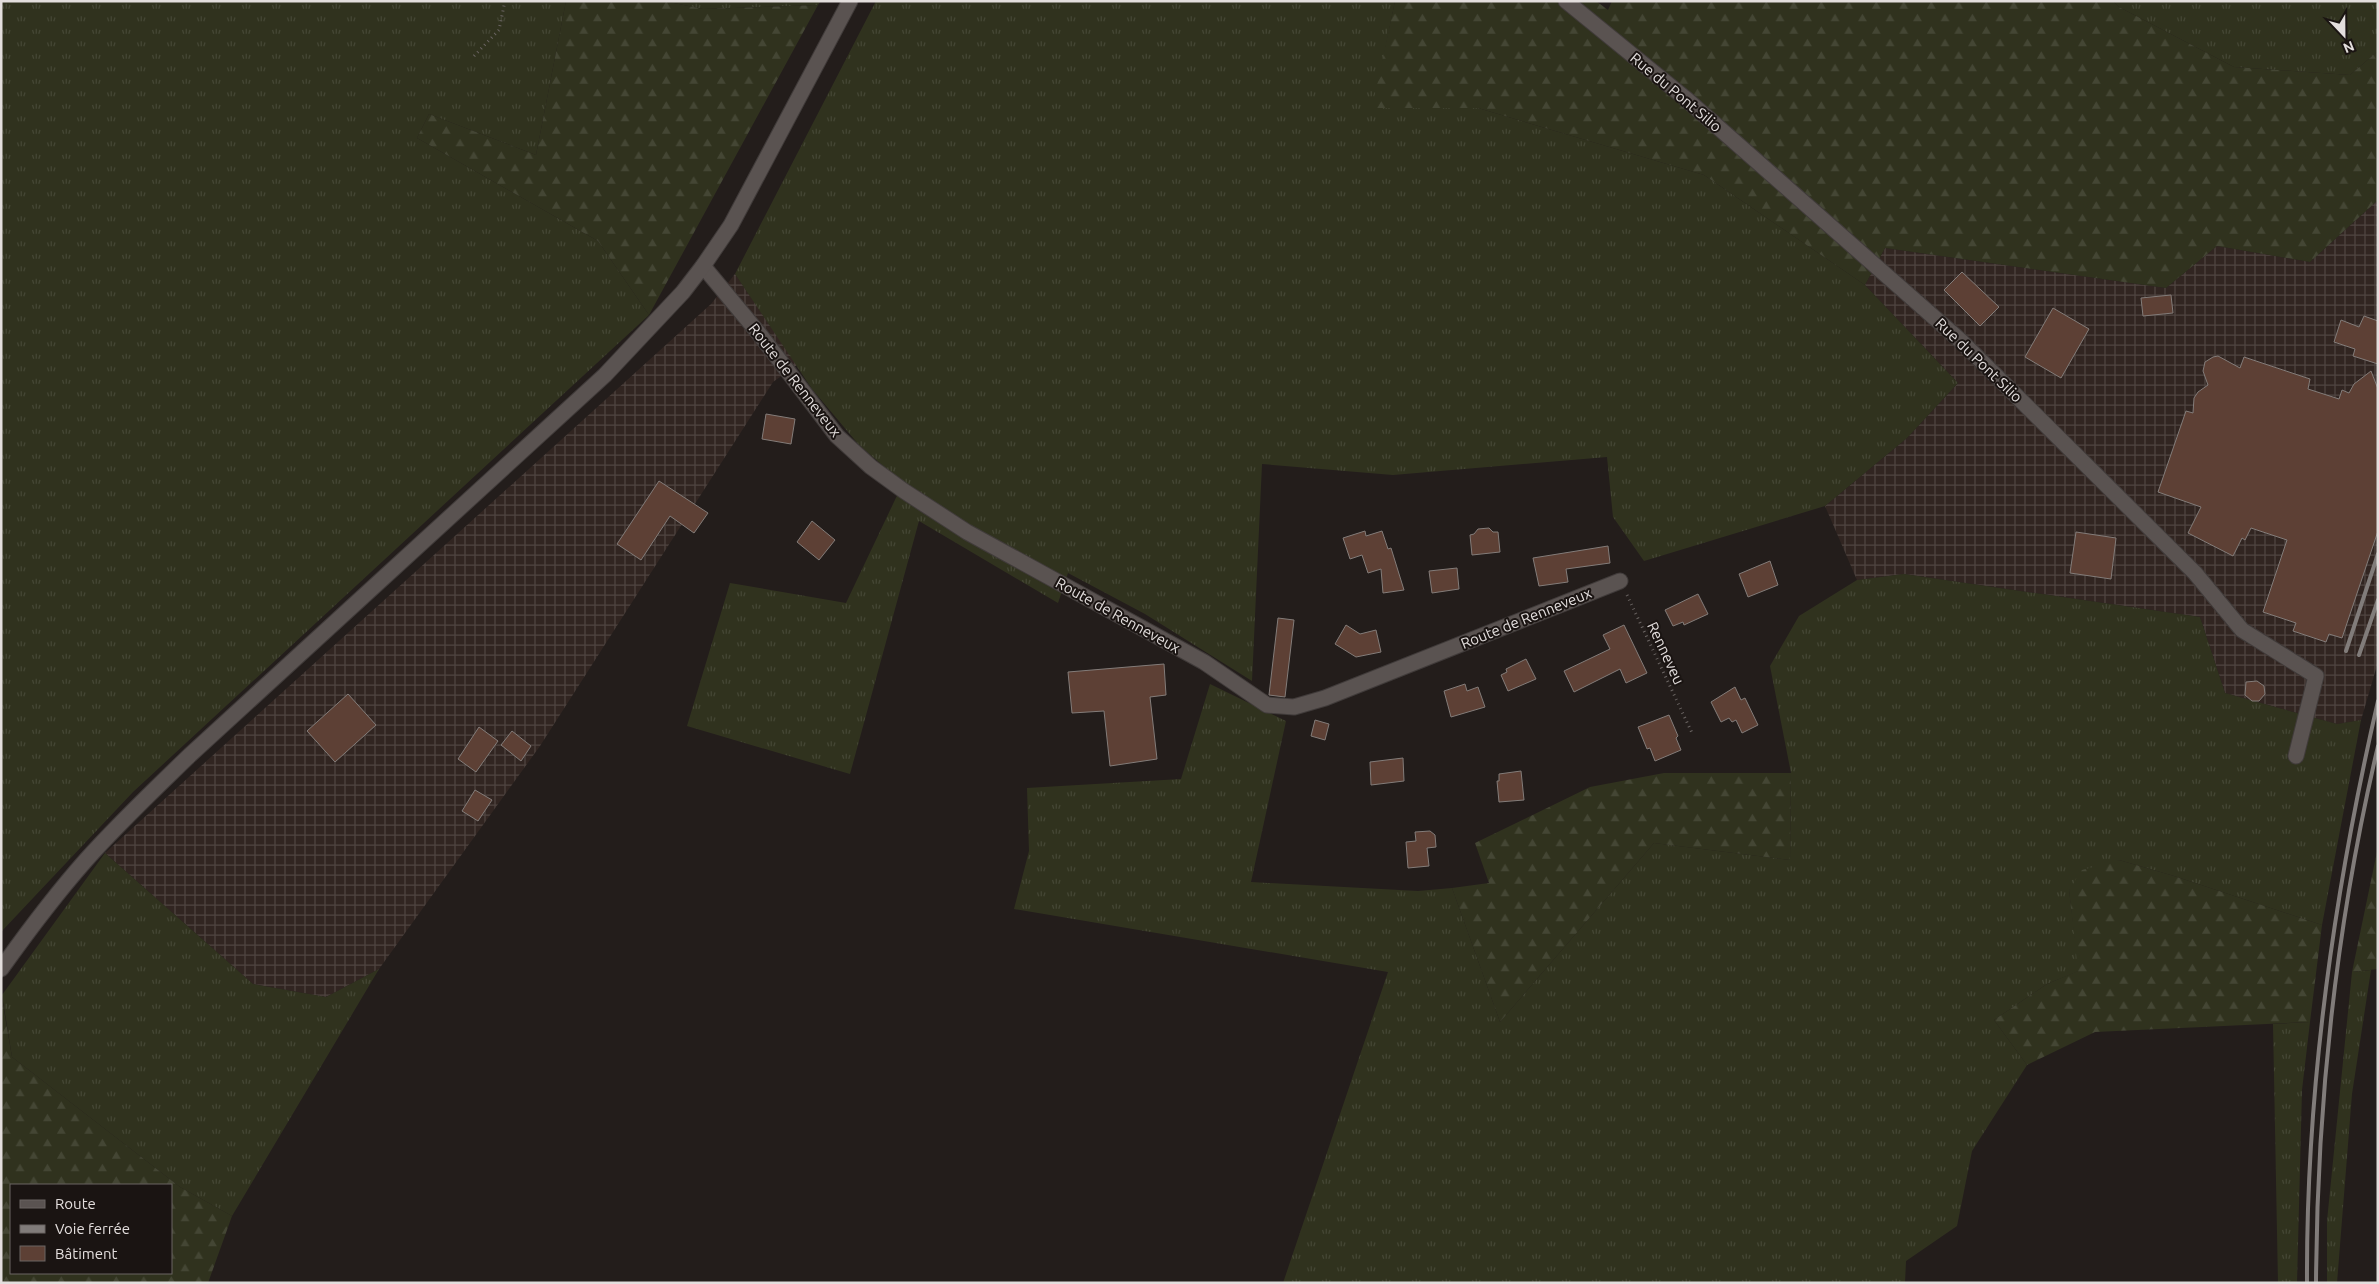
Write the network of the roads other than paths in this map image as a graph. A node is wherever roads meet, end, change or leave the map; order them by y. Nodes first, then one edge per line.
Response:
1 (850, 1) edge
2 (1566, 1) edge
3 (703, 266) junction
4 (1620, 581) road end
5 (2296, 756) dead end
6 (1, 968) edge

1 - 3 street
2 - 5 street, Rue du Pont Silio
3 - 4 street, Route de Renneveux
3 - 6 street

